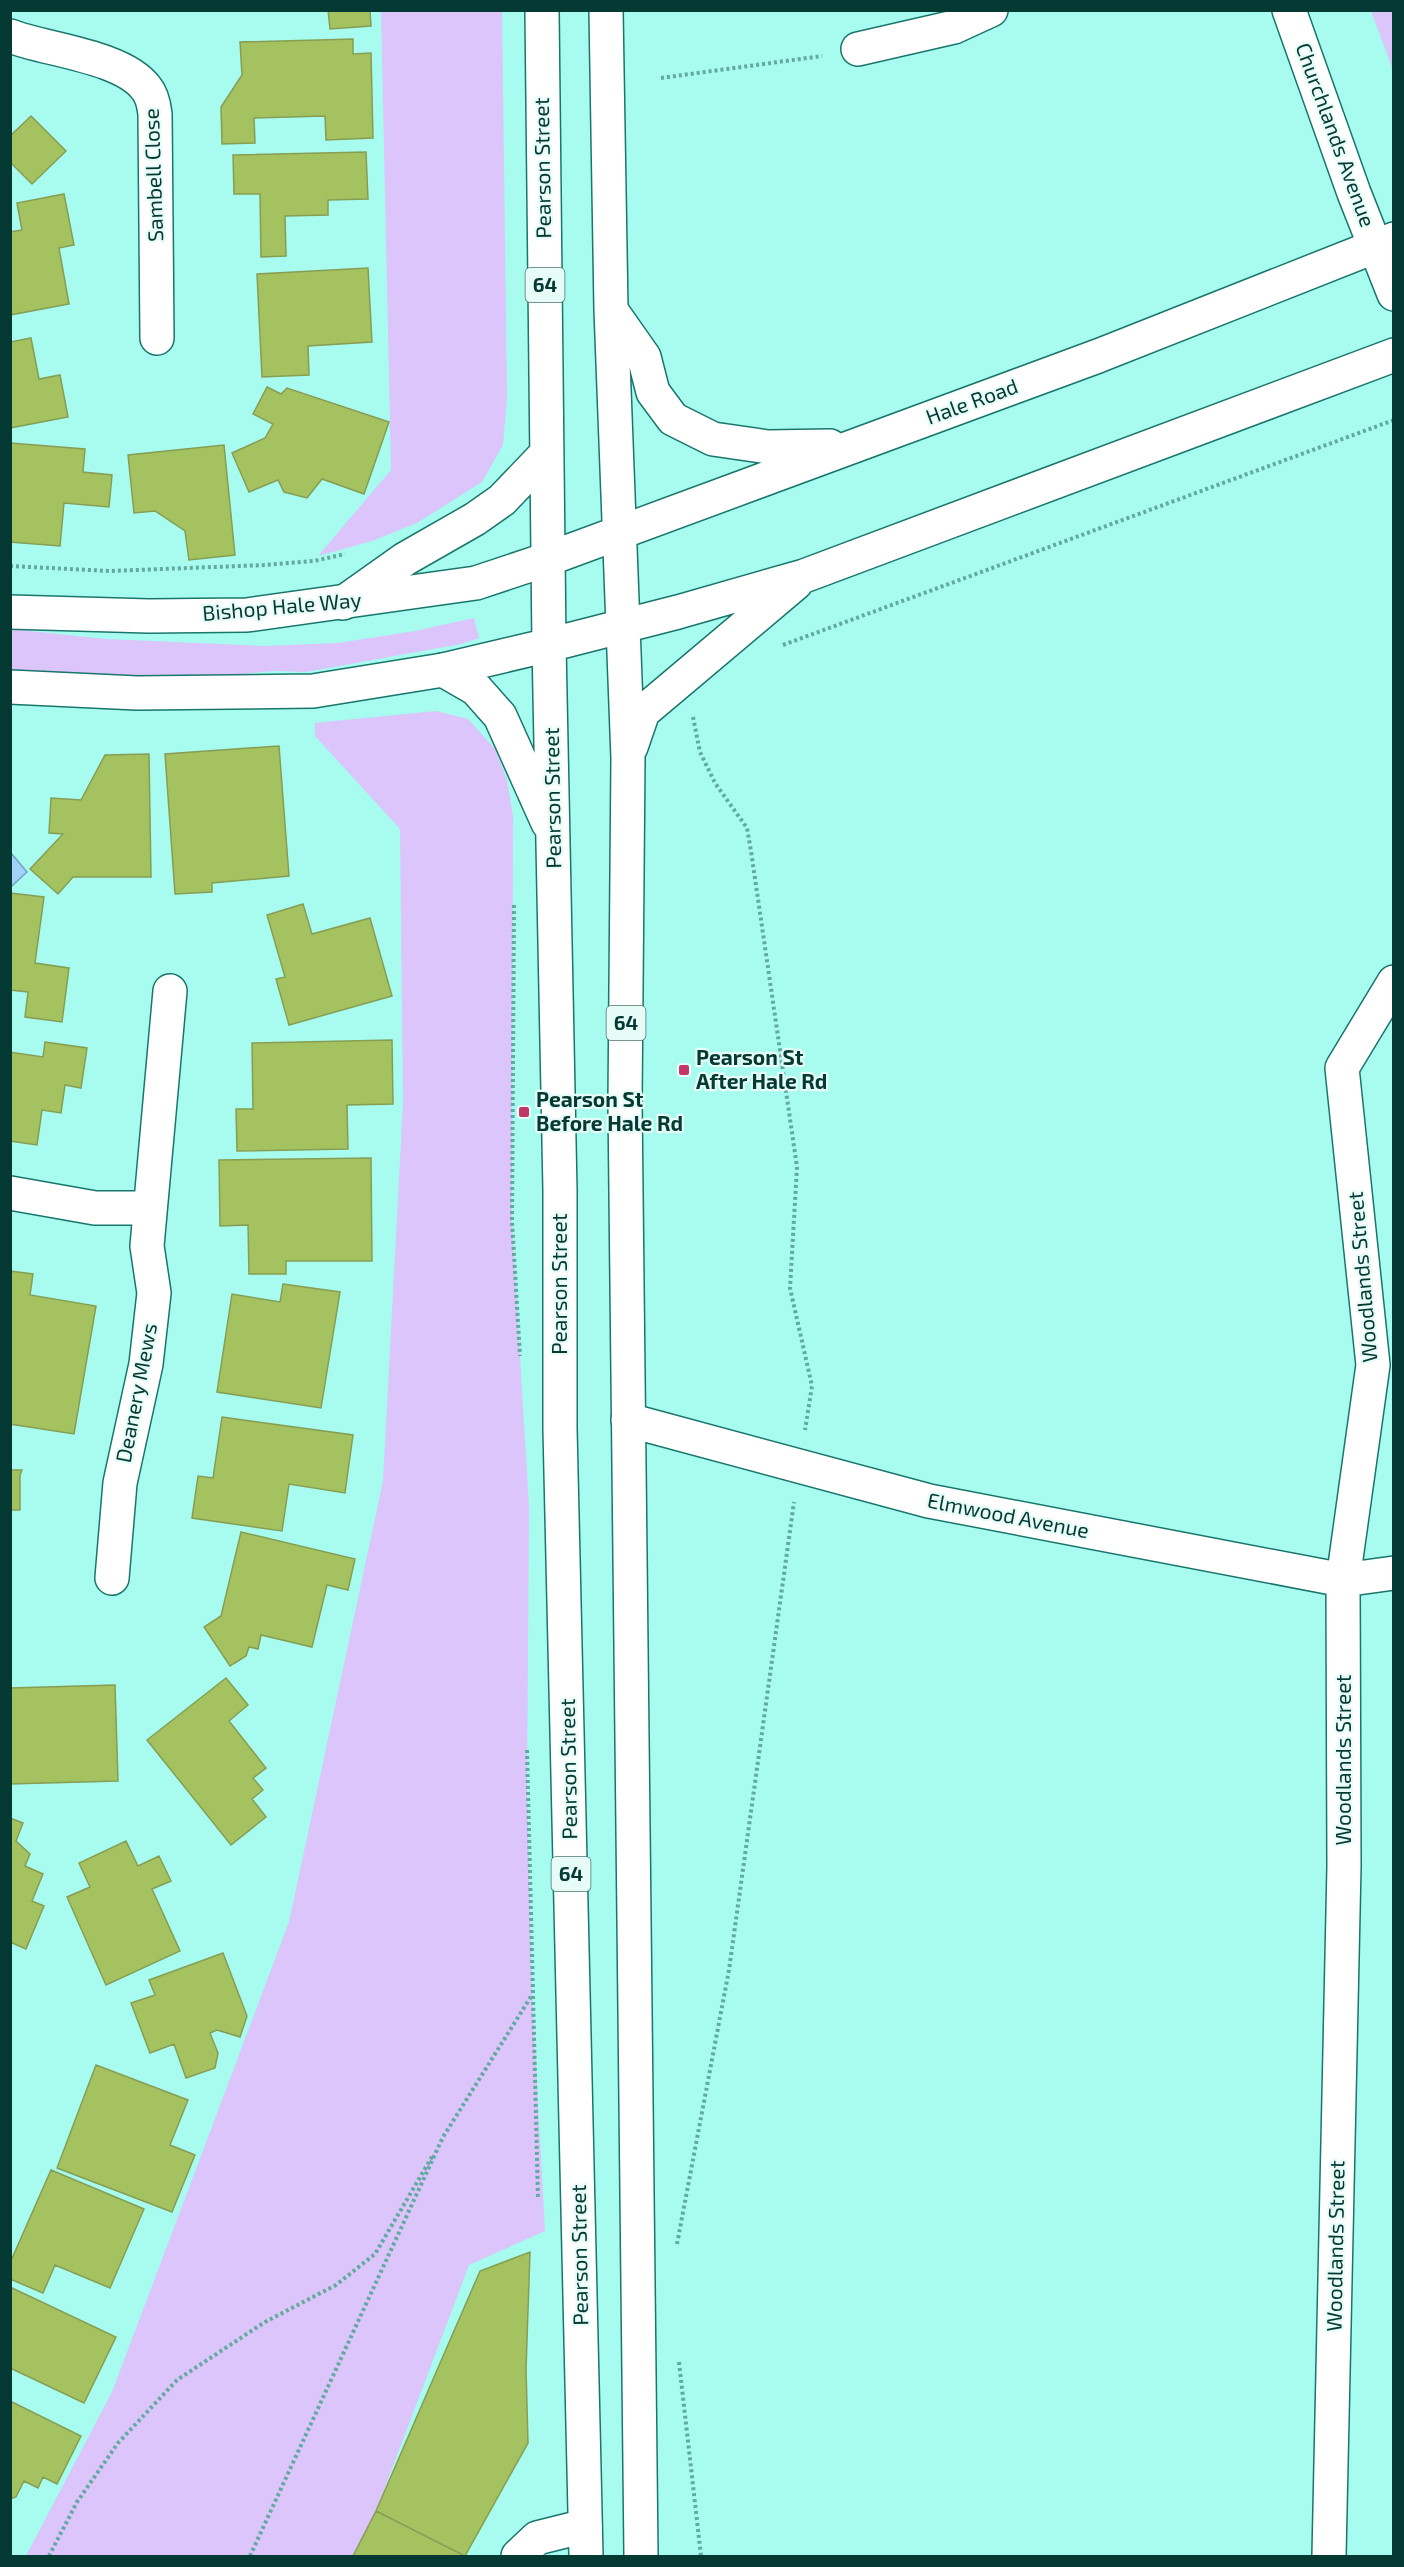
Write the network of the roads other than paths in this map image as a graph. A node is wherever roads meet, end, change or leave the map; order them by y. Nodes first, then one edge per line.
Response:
1 (542, 10) edge
2 (606, 10) edge
3 (991, 10) edge
4 (1289, 10) edge
5 (10, 36) edge
6 (858, 49) road end
7 (1385, 243) edge
8 (1394, 294) edge
9 (611, 310) junction
10 (157, 338) dead end
11 (1394, 355) edge
12 (854, 446) junction
13 (546, 454) junction
14 (620, 532) junction
15 (548, 559) junction
16 (804, 576) junction
17 (343, 603) junction
18 (10, 612) edge
19 (623, 626) junction
20 (549, 645) junction
21 (443, 670) junction
22 (10, 687) edge
23 (628, 758) junction
24 (553, 833) junction
25 (1394, 982) edge
26 (170, 991) dead end
27 (10, 1193) edge
28 (150, 1208) junction
29 (628, 1420) junction
30 (1394, 1573) edge
31 (112, 1578) dead end
32 (1343, 1580) junction
33 (586, 2541) edge
34 (518, 2556) edge
35 (641, 2556) edge
36 (1329, 2556) edge

1 - 13 main road, Pearson Street / 64
2 - 9 main road, 64
3 - 6 main road
4 - 7 main road, Churchlands Avenue
5 - 10 main road, Sambell Close
7 - 8 main road, Churchlands Avenue
7 - 12 main road, Hale Road
9 - 12 main road
9 - 14 main road, 64
11 - 16 main road
12 - 14 main road, Hale Road
13 - 15 main road, Pearson Street / 64
13 - 17 main road
14 - 15 main road, Hale Road
14 - 19 main road, 64
15 - 17 main road, Bishop Hale Way
15 - 20 main road, Pearson Street / 64
16 - 19 main road
16 - 23 main road
17 - 18 main road, Bishop Hale Way
19 - 20 main road
19 - 23 main road, 64
20 - 21 main road
20 - 24 main road, Pearson Street / 64
21 - 22 main road
21 - 24 main road
23 - 29 main road, 64
24 - 33 main road, Pearson Street / 64
25 - 32 main road, Woodlands Street
26 - 28 main road, Deanery Mews
27 - 28 main road
28 - 31 main road, Deanery Mews
29 - 32 main road, Elmwood Avenue
29 - 35 main road, 64
30 - 32 main road, Elmwood Avenue
32 - 36 main road, Woodlands Street
33 - 34 main road

